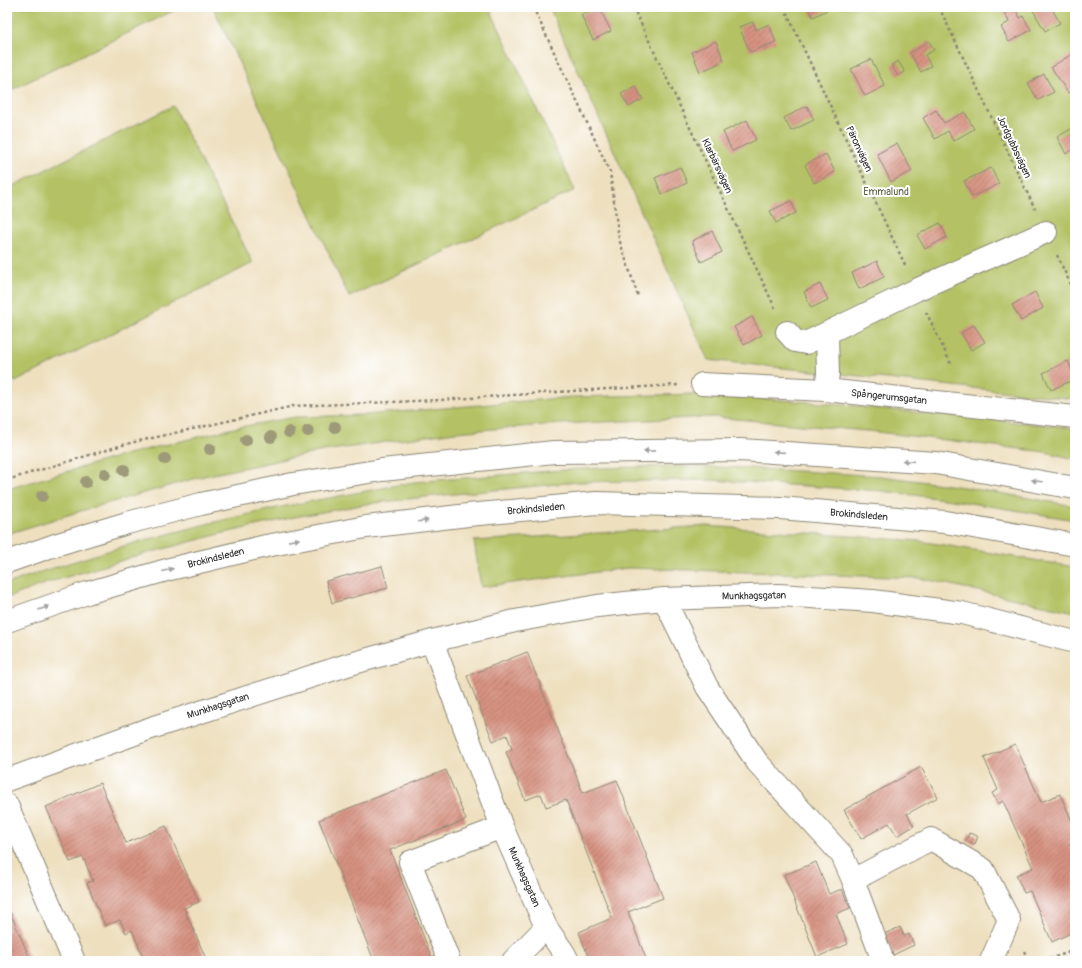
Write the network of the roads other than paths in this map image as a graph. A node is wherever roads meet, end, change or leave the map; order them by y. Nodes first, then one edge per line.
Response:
1 (1046, 232) road end
2 (787, 332) road end
3 (827, 334) junction
4 (702, 384) road end
5 (826, 390) junction
6 (1075, 417) edge
7 (1075, 488) edge
8 (1075, 545) edge
9 (7, 562) edge
10 (664, 599) junction
11 (7, 621) edge
12 (432, 641) junction
13 (1075, 642) edge
14 (7, 780) edge
15 (7, 805) edge
16 (502, 827) junction
17 (853, 880) junction
18 (546, 926) junction
19 (71, 960) edge
20 (449, 961) edge
21 (513, 961) edge
22 (568, 961) edge
23 (883, 961) edge
24 (991, 961) edge

1 - 3 main road
2 - 3 main road
3 - 5 main road
4 - 5 main road, Spångerumsgatan
5 - 6 main road, Spångerumsgatan
7 -> 9 main road
11 -> 8 main road, Brokindsleden
10 - 12 main road, Munkhagsgatan
10 - 13 main road, Munkhagsgatan
10 - 17 main road
12 - 14 main road, Munkhagsgatan
12 - 16 main road, Munkhagsgatan
15 - 19 main road
16 - 18 main road, Munkhagsgatan
16 - 20 main road
17 - 23 main road
17 - 24 main road
18 - 21 main road
18 - 22 main road, Munkhagsgatan

